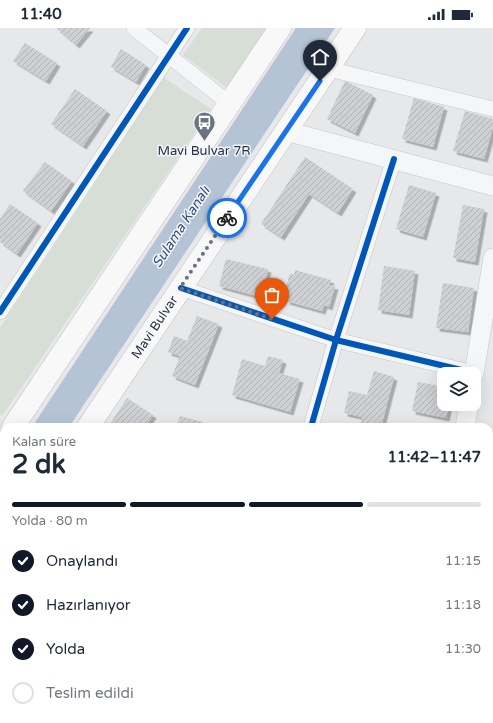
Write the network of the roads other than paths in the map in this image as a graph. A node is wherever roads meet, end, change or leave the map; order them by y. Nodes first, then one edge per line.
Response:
1 (134, 28) edge
2 (187, 28) edge
3 (280, 28) edge
4 (355, 28) edge
5 (169, 55) junction
6 (329, 68) junction
7 (230, 104) junction
8 (493, 109) edge
9 (286, 131) junction
10 (394, 159) junction
11 (493, 186) edge
12 (493, 258) edge
13 (180, 288) junction
14 (0, 312) edge
15 (336, 340) junction
16 (446, 367) edge
17 (475, 367) edge
18 (467, 411) edge
19 (16, 423) edge
20 (91, 423) edge
21 (312, 423) edge
22 (465, 423) edge

1 - 5 street
2 - 5 street
3 - 7 main road
4 - 6 main road, Mavi Bulvar
5 - 7 street
5 - 14 street
6 - 8 street
6 - 9 main road, Mavi Bulvar
7 - 19 main road
9 - 10 street
9 - 13 main road, Mavi Bulvar
10 - 11 street
10 - 15 street
12 - 17 street
13 - 15 street
13 - 20 main road, Mavi Bulvar
15 - 16 street
15 - 21 street
18 - 22 street

